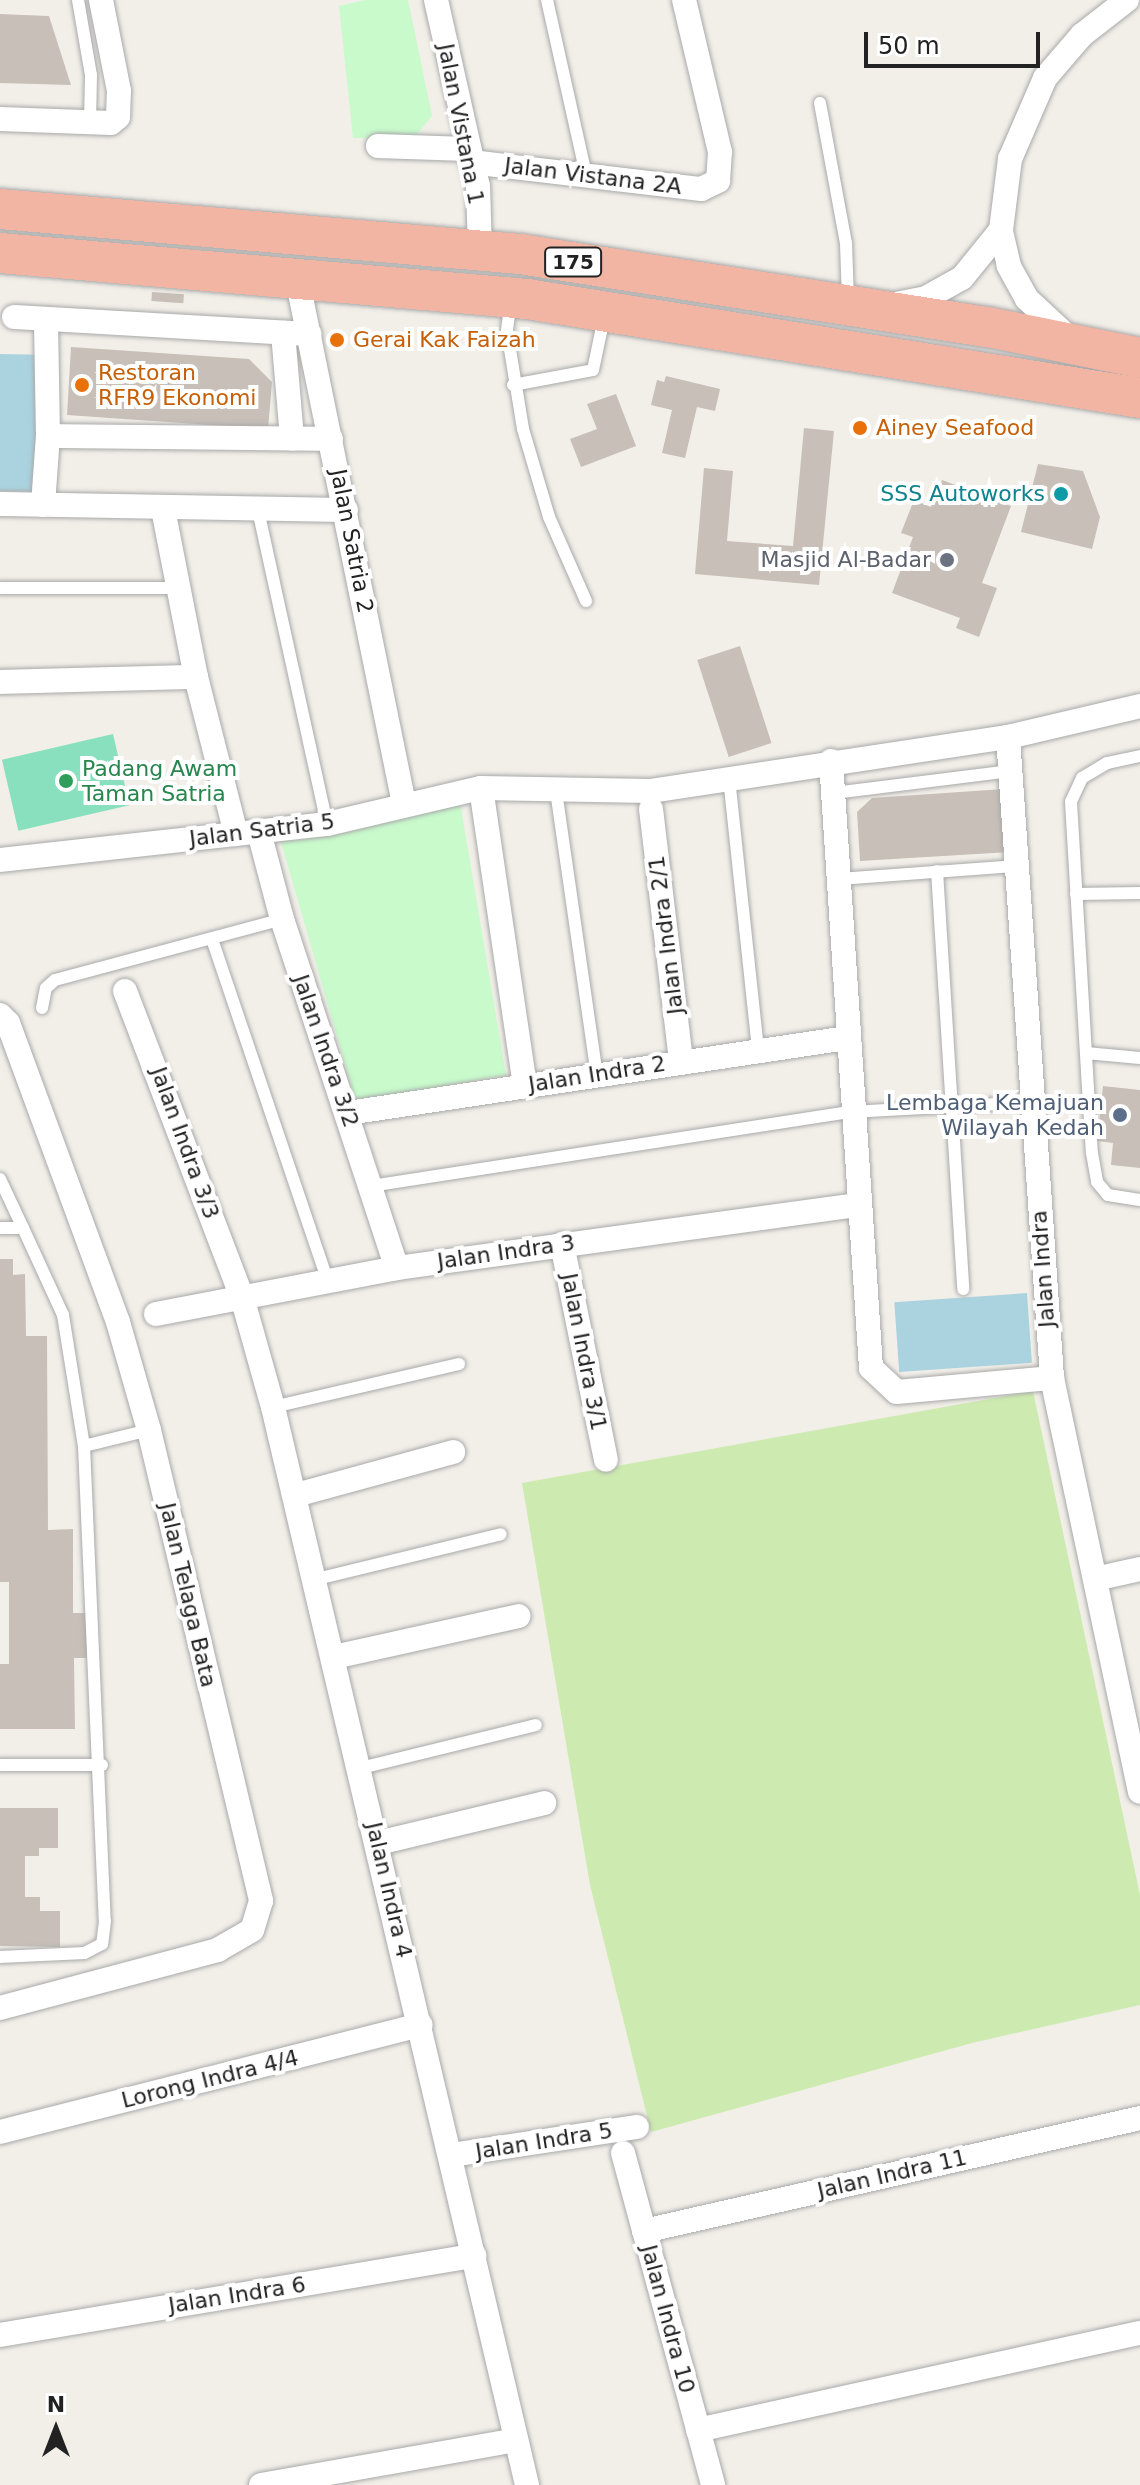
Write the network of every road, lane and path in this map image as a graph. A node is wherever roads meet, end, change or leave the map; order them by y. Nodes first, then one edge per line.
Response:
1 (78, 0) edge
2 (101, 0) edge
3 (436, 0) edge
4 (547, 0) edge
5 (684, 0) edge
6 (1127, 0) edge
7 (820, 103) dead end
8 (0, 119) edge
9 (90, 122) junction
10 (378, 146) dead end
11 (469, 155) junction
12 (586, 175) junction
13 (0, 209) edge
14 (1001, 230) junction
15 (480, 249) junction
16 (0, 253) edge
17 (297, 278) junction
18 (512, 297) junction
19 (848, 305) junction
20 (605, 311) junction
21 (14, 317) dead end
22 (46, 319) junction
23 (283, 333) junction
24 (310, 334) junction
25 (1085, 347) junction
26 (1140, 358) edge
27 (513, 385) junction
28 (1140, 398) edge
29 (48, 436) junction
30 (292, 439) junction
31 (331, 439) junction
32 (0, 504) edge
33 (43, 505) junction
34 (163, 509) junction
35 (258, 510) junction
36 (346, 510) junction
37 (0, 588) edge
38 (179, 588) junction
39 (586, 601) dead end
40 (196, 677) junction
41 (0, 682) edge
42 (1140, 706) edge
43 (1008, 737) junction
44 (1140, 756) edge
45 (831, 761) junction
46 (1011, 771) junction
47 (729, 778) junction
48 (481, 788) junction
49 (556, 791) junction
50 (834, 793) junction
51 (404, 804) junction
52 (651, 809) dead end
53 (327, 824) junction
54 (248, 833) junction
55 (0, 860) edge
56 (1018, 866) junction
57 (937, 871) junction
58 (839, 879) junction
59 (1140, 893) edge
60 (1076, 894) junction
61 (282, 919) junction
62 (212, 939) junction
63 (118, 964) junction
64 (125, 991) joint
65 (42, 1008) dead end
66 (0, 1015) edge
67 (847, 1038) junction
68 (758, 1051) junction
69 (1086, 1053) junction
70 (1140, 1058) edge
71 (681, 1061) junction
72 (597, 1074) junction
73 (525, 1085) junction
74 (1033, 1102) junction
75 (953, 1108) junction
76 (851, 1112) junction
77 (348, 1113) junction
78 (0, 1179) edge
79 (371, 1186) junction
80 (1140, 1200) edge
81 (859, 1205) junction
82 (0, 1228) edge
83 (23, 1228) junction
84 (562, 1244) junction
85 (397, 1268) junction
86 (328, 1281) junction
87 (963, 1289) dead end
88 (242, 1297) junction
89 (156, 1314) dead end
90 (459, 1364) dead end
91 (1052, 1378) junction
92 (273, 1407) junction
93 (149, 1430) junction
94 (84, 1446) junction
95 (453, 1452) dead end
96 (606, 1460) dead end
97 (296, 1495) junction
98 (501, 1534) dead end
99 (1140, 1569) edge
100 (317, 1579) junction
101 (1095, 1579) junction
102 (519, 1616) dead end
103 (334, 1657) junction
104 (536, 1725) dead end
105 (0, 1765) edge
106 (102, 1765) junction
107 (361, 1768) junction
108 (1139, 1784) edge
109 (544, 1803) dead end
110 (378, 1843) junction
111 (0, 1957) edge
112 (0, 2008) edge
113 (421, 2025) junction
114 (1140, 2118) edge
115 (637, 2127) dead end
116 (0, 2132) edge
117 (623, 2153) dead end
118 (451, 2155) junction
119 (644, 2231) junction
120 (474, 2256) junction
121 (1140, 2333) edge
122 (0, 2335) edge
123 (698, 2430) junction
124 (516, 2440) junction
125 (261, 2485) edge
126 (527, 2485) edge
127 (713, 2485) edge

1 - 9 lane
2 - 9 street
3 - 11 street, Jalan Vistana 1
4 - 12 lane
5 - 12 street, Jalan Vistana 2A
6 - 14 street
7 - 19 lane
8 - 9 street
10 - 11 street, Jalan Vistana 2A
11 - 12 street, Jalan Vistana 2A
11 - 15 street, Jalan Vistana 1
13 - 15 highway, 175
14 - 19 street
14 - 25 street
15 - 19 highway, 175
16 - 17 highway, 175
17 - 18 highway, 175
17 - 24 street, Jalan Satria 2
18 - 20 highway, 175
18 - 27 lane
19 - 25 highway, 175
20 - 27 lane
20 - 28 highway, 175
21 - 22 street
22 - 23 street
22 - 29 street
23 - 24 street
23 - 30 street
24 - 31 street, Jalan Satria 2
25 - 26 highway, 175
27 - 39 lane
29 - 30 street
29 - 33 street
30 - 31 street
31 - 36 street, Jalan Satria 2
32 - 33 street
33 - 34 street
34 - 35 street
34 - 38 street, Jalan Indra 3/2
35 - 36 street
35 - 53 lane
36 - 51 street, Jalan Satria 2
37 - 38 lane
38 - 40 street, Jalan Indra 3/2
40 - 41 street
40 - 54 street, Jalan Indra 3/2
42 - 43 street, Jalan Satria 5
43 - 45 street, Jalan Satria 5
43 - 46 street, Jalan Indra
44 - 60 lane
45 - 47 street, Jalan Satria 5
45 - 50 street
46 - 50 lane
46 - 56 street, Jalan Indra
47 - 49 street, Jalan Satria 5
47 - 68 lane
48 - 49 street, Jalan Satria 5
48 - 51 street, Jalan Satria 5
48 - 73 street
49 - 72 lane
50 - 58 street
51 - 53 street, Jalan Satria 5
52 - 71 street, Jalan Indra 2/1
53 - 54 street, Jalan Satria 5
54 - 55 street, Jalan Satria 5
54 - 61 street, Jalan Indra 3/2
56 - 57 lane
56 - 74 street, Jalan Indra
57 - 58 lane
57 - 75 lane
58 - 67 street
59 - 60 lane
60 - 69 lane
61 - 62 lane
61 - 77 street, Jalan Indra 3/2
62 - 63 lane
62 - 86 lane
63 - 64 lane
63 - 65 lane
64 - 88 street, Jalan Indra 3/3
66 - 93 street, Jalan Telaga Bata
67 - 68 street, Jalan Indra 2
67 - 76 street
68 - 71 street, Jalan Indra 2
69 - 70 lane
69 - 80 lane
71 - 72 street, Jalan Indra 2
72 - 73 street, Jalan Indra 2
73 - 77 street, Jalan Indra 2
74 - 75 lane
74 - 91 street, Jalan Indra
75 - 76 lane
75 - 87 lane
76 - 79 lane
76 - 81 street
77 - 79 street, Jalan Indra 3/2
78 - 83 lane
79 - 85 street, Jalan Indra 3/2
81 - 84 street, Jalan Indra 3
81 - 91 street
82 - 83 lane
83 - 94 lane
84 - 85 street, Jalan Indra 3
84 - 96 street, Jalan Indra 3/1
85 - 86 street, Jalan Indra 3
86 - 88 street, Jalan Indra 3
88 - 89 street, Jalan Indra 3
88 - 92 street, Jalan Indra 4
90 - 92 lane
91 - 101 street, Jalan Indra
92 - 97 street, Jalan Indra 4
93 - 94 lane
93 - 112 street, Jalan Telaga Bata
94 - 106 lane
95 - 97 street
97 - 100 street, Jalan Indra 4
98 - 100 lane
99 - 101 street
100 - 103 street, Jalan Indra 4
101 - 108 street, Jalan Indra
102 - 103 street
103 - 107 street, Jalan Indra 4
104 - 107 lane
105 - 106 lane
106 - 111 lane
107 - 110 street, Jalan Indra 4
109 - 110 street
110 - 113 street, Jalan Indra 4
113 - 116 street, Lorong Indra 4/4
113 - 118 street, Jalan Indra 4
114 - 119 street, Jalan Indra 11
115 - 118 street, Jalan Indra 5
117 - 119 street, Jalan Indra 10
118 - 120 street, Jalan Indra 4
119 - 123 street, Jalan Indra 10
120 - 122 street, Jalan Indra 6
120 - 124 street, Jalan Indra 4
121 - 123 street
123 - 127 street, Jalan Indra 10
124 - 125 street
124 - 126 street, Jalan Indra 4

